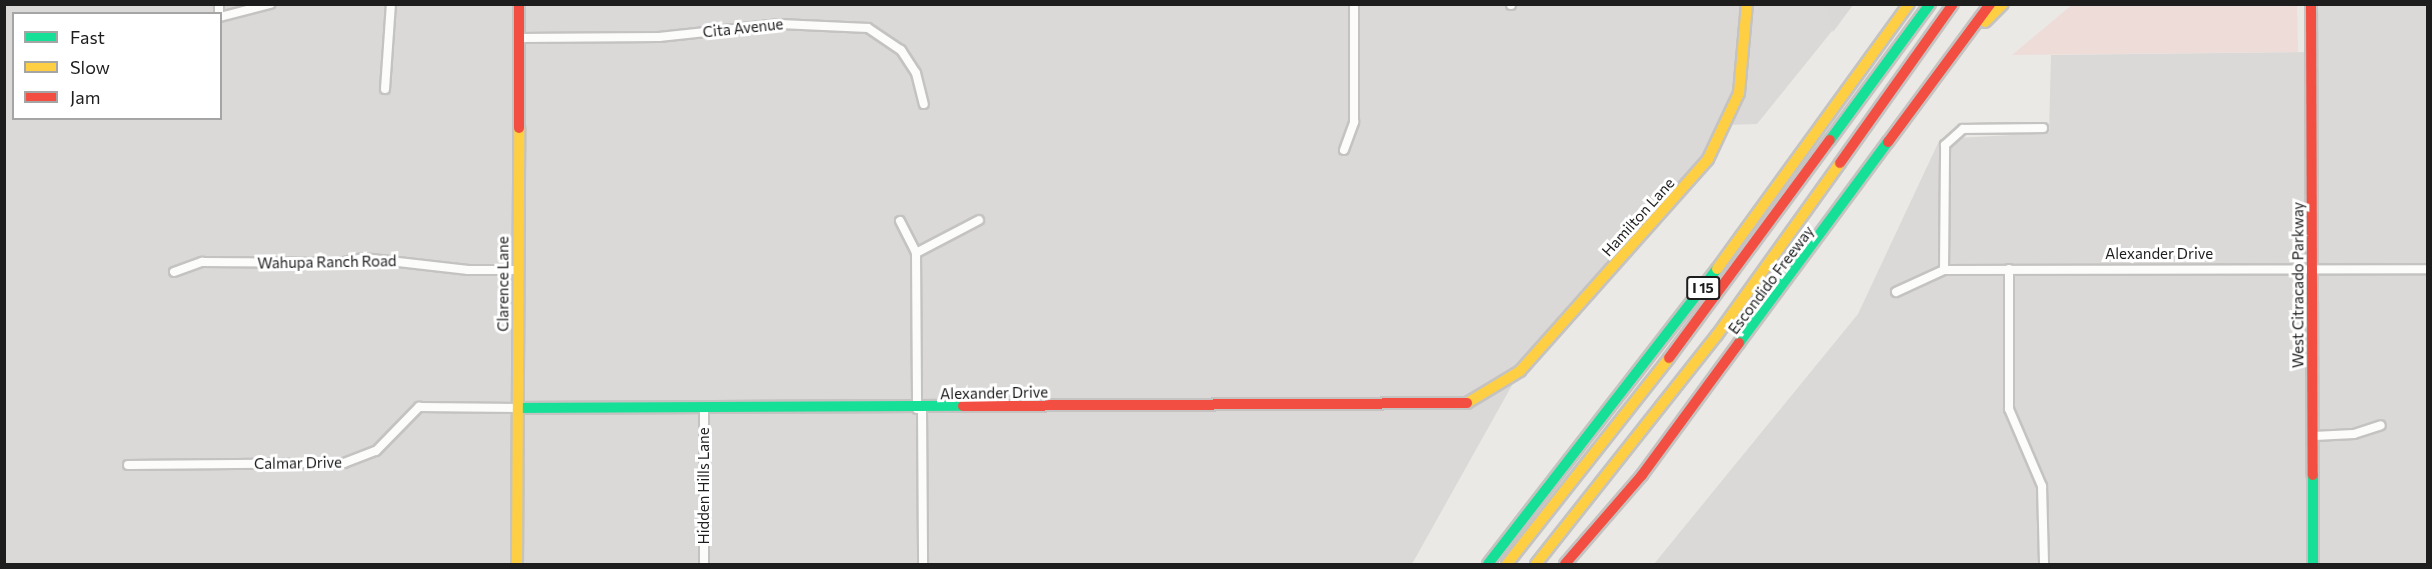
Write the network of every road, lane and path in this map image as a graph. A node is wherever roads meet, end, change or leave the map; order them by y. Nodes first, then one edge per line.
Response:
1 (270, 4) edge
2 (391, 4) edge
3 (519, 4) edge
4 (1354, 4) edge
5 (1747, 4) edge
6 (1909, 4) edge
7 (1930, 4) edge
8 (1953, 4) edge
9 (1990, 4) edge
10 (2003, 4) edge
11 (2311, 4) edge
12 (222, 15) edge
13 (519, 38) junction
14 (1967, 38) junction
15 (385, 89) dead end
16 (924, 104) dead end
17 (2043, 128) dead end
18 (1344, 150) dead end
19 (979, 220) dead end
20 (900, 221) dead end
21 (916, 253) junction
22 (2009, 269) junction
23 (2313, 269) junction
24 (2427, 269) edge
25 (517, 270) junction
26 (1944, 270) junction
27 (174, 272) dead end
28 (1896, 292) dead end
29 (1471, 403) joint
30 (518, 408) junction
31 (704, 408) junction
32 (920, 409) junction
33 (2381, 425) dead end
34 (2314, 436) junction
35 (128, 465) dead end
36 (517, 564) edge
37 (704, 564) edge
38 (924, 564) edge
39 (1488, 564) edge
40 (1507, 564) edge
41 (1536, 564) edge
42 (1565, 564) edge
43 (2044, 564) edge
44 (2313, 564) edge

1 - 12 street
2 - 15 street
3 - 13 main road, Clarence Lane
4 - 18 street
5 - 29 main road, Hamilton Lane
6 - 39 main road, I 15
7 - 40 main road
8 - 41 main road
9 - 14 main road, Escondido Freeway
10 - 14 main road
11 - 23 main road, West Citracado Parkway
13 - 16 street, Cita Avenue
13 - 25 main road, Clarence Lane
14 - 42 main road, Escondido Freeway
17 - 26 street
19 - 21 street
20 - 21 street
21 - 32 street
22 - 23 street, Alexander Drive
22 - 26 street, Alexander Drive
22 - 43 street
23 - 24 street, Alexander Drive
23 - 34 main road, West Citracado Parkway
25 - 27 street, Wahupa Ranch Road
25 - 30 main road, Clarence Lane
26 - 28 street, Alexander Drive
29 - 32 main road, Alexander Drive
30 - 31 main road, Alexander Drive
30 - 35 street, Calmar Drive
30 - 36 main road, Clarence Lane
31 - 32 main road, Alexander Drive
31 - 37 street, Hidden Hills Lane
32 - 38 street
33 - 34 street
34 - 44 main road, West Citracado Parkway

